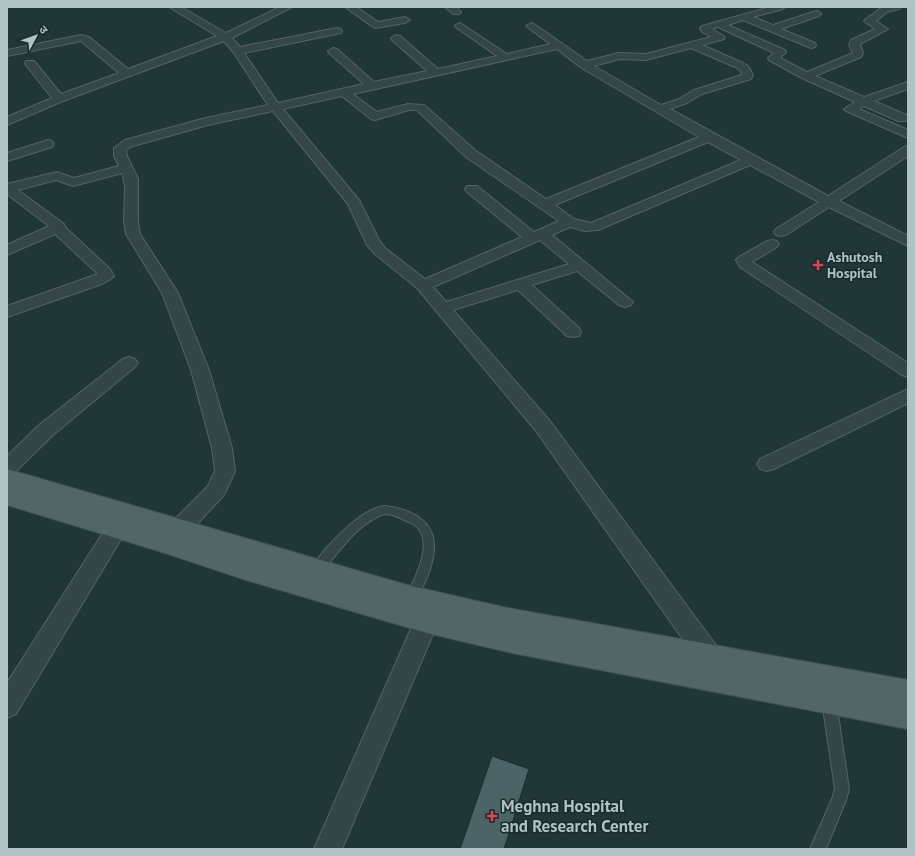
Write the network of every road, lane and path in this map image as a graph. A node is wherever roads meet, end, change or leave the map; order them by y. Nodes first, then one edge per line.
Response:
1 (174, 7) edge
2 (287, 7) edge
3 (350, 7) edge
4 (780, 7) edge
5 (896, 7) edge
6 (816, 14) dead end
7 (744, 17) junction
8 (406, 20) dead end
9 (327, 22) dead end
10 (718, 24) junction
11 (460, 26) dead end
12 (531, 26) dead end
13 (772, 29) junction
14 (337, 31) junction
15 (226, 37) junction
16 (347, 38) dead end
17 (396, 38) dead end
18 (692, 45) junction
19 (811, 45) dead end
20 (557, 46) junction
21 (238, 51) junction
22 (333, 51) dead end
23 (7, 53) edge
24 (505, 57) junction
25 (30, 63) dead end
26 (584, 65) junction
27 (435, 72) junction
28 (127, 74) junction
29 (806, 76) junction
30 (908, 85) edge
31 (372, 86) junction
32 (344, 92) junction
33 (59, 99) junction
34 (864, 102) junction
35 (277, 108) junction
36 (660, 109) junction
37 (902, 118) dead end
38 (7, 121) edge
39 (908, 134) edge
40 (709, 137) junction
41 (48, 144) dead end
42 (908, 150) edge
43 (7, 157) edge
44 (752, 160) junction
45 (126, 168) junction
46 (8, 188) edge
47 (472, 189) dead end
48 (828, 202) junction
49 (545, 204) junction
50 (569, 222) junction
51 (57, 228) junction
52 (537, 236) junction
53 (908, 242) edge
54 (7, 251) edge
55 (580, 265) junction
56 (520, 283) junction
57 (423, 285) junction
58 (626, 302) dead end
59 (443, 308) junction
60 (7, 312) edge
61 (573, 332) dead end
62 (129, 363) dead end
63 (908, 371) edge
64 (908, 395) edge
65 (766, 464) dead end
66 (7, 468) edge
67 (7, 478) edge
68 (7, 496) edge
69 (121, 521) junction
70 (179, 529) junction
71 (318, 570) junction
72 (424, 607) junction
73 (712, 660) junction
74 (908, 694) edge
75 (830, 701) junction
76 (7, 706) edge
77 (908, 715) edge
78 (328, 849) edge
79 (818, 849) edge

1 - 15 street
2 - 15 street
3 - 8 street
4 - 7 street
5 - 29 street
6 - 13 street
7 - 10 street
7 - 13 street
9 - 14 street
10 - 18 street
10 - 29 street
11 - 24 street
12 - 20 street
13 - 19 street
14 - 16 street
14 - 21 street
15 - 21 street
15 - 28 street
17 - 27 street
18 - 26 street
18 - 36 street
20 - 24 street
20 - 26 street
21 - 35 street
22 - 31 street
23 - 28 street
24 - 27 street
25 - 33 street
26 - 36 street
27 - 31 street
28 - 33 street
29 - 34 street
30 - 34 street
31 - 32 street
32 - 35 street
32 - 49 street
33 - 38 street
34 - 37 street
34 - 39 street
35 - 45 street
35 - 57 street
36 - 40 street
40 - 44 street
40 - 49 street
41 - 43 street
42 - 48 street
44 - 48 street
44 - 50 street
45 - 46 street
45 - 70 street
46 - 51 street
47 - 52 street
48 - 53 street
48 - 63 street
49 - 50 street
50 - 52 street
51 - 54 street
51 - 60 street
52 - 55 street
52 - 57 street
55 - 56 street
55 - 58 street
56 - 59 street
56 - 61 street
57 - 59 street
59 - 73 street
62 - 66 street
64 - 65 street
67 - 69 main road
68 - 69 main road
69 - 70 main road
69 - 72 main road
69 - 76 street
70 - 71 main road
71 - 72 main road
71 - 72 lane
72 - 73 main road
72 - 75 main road
72 - 78 street
73 - 74 main road
75 - 77 main road
75 - 79 lane

